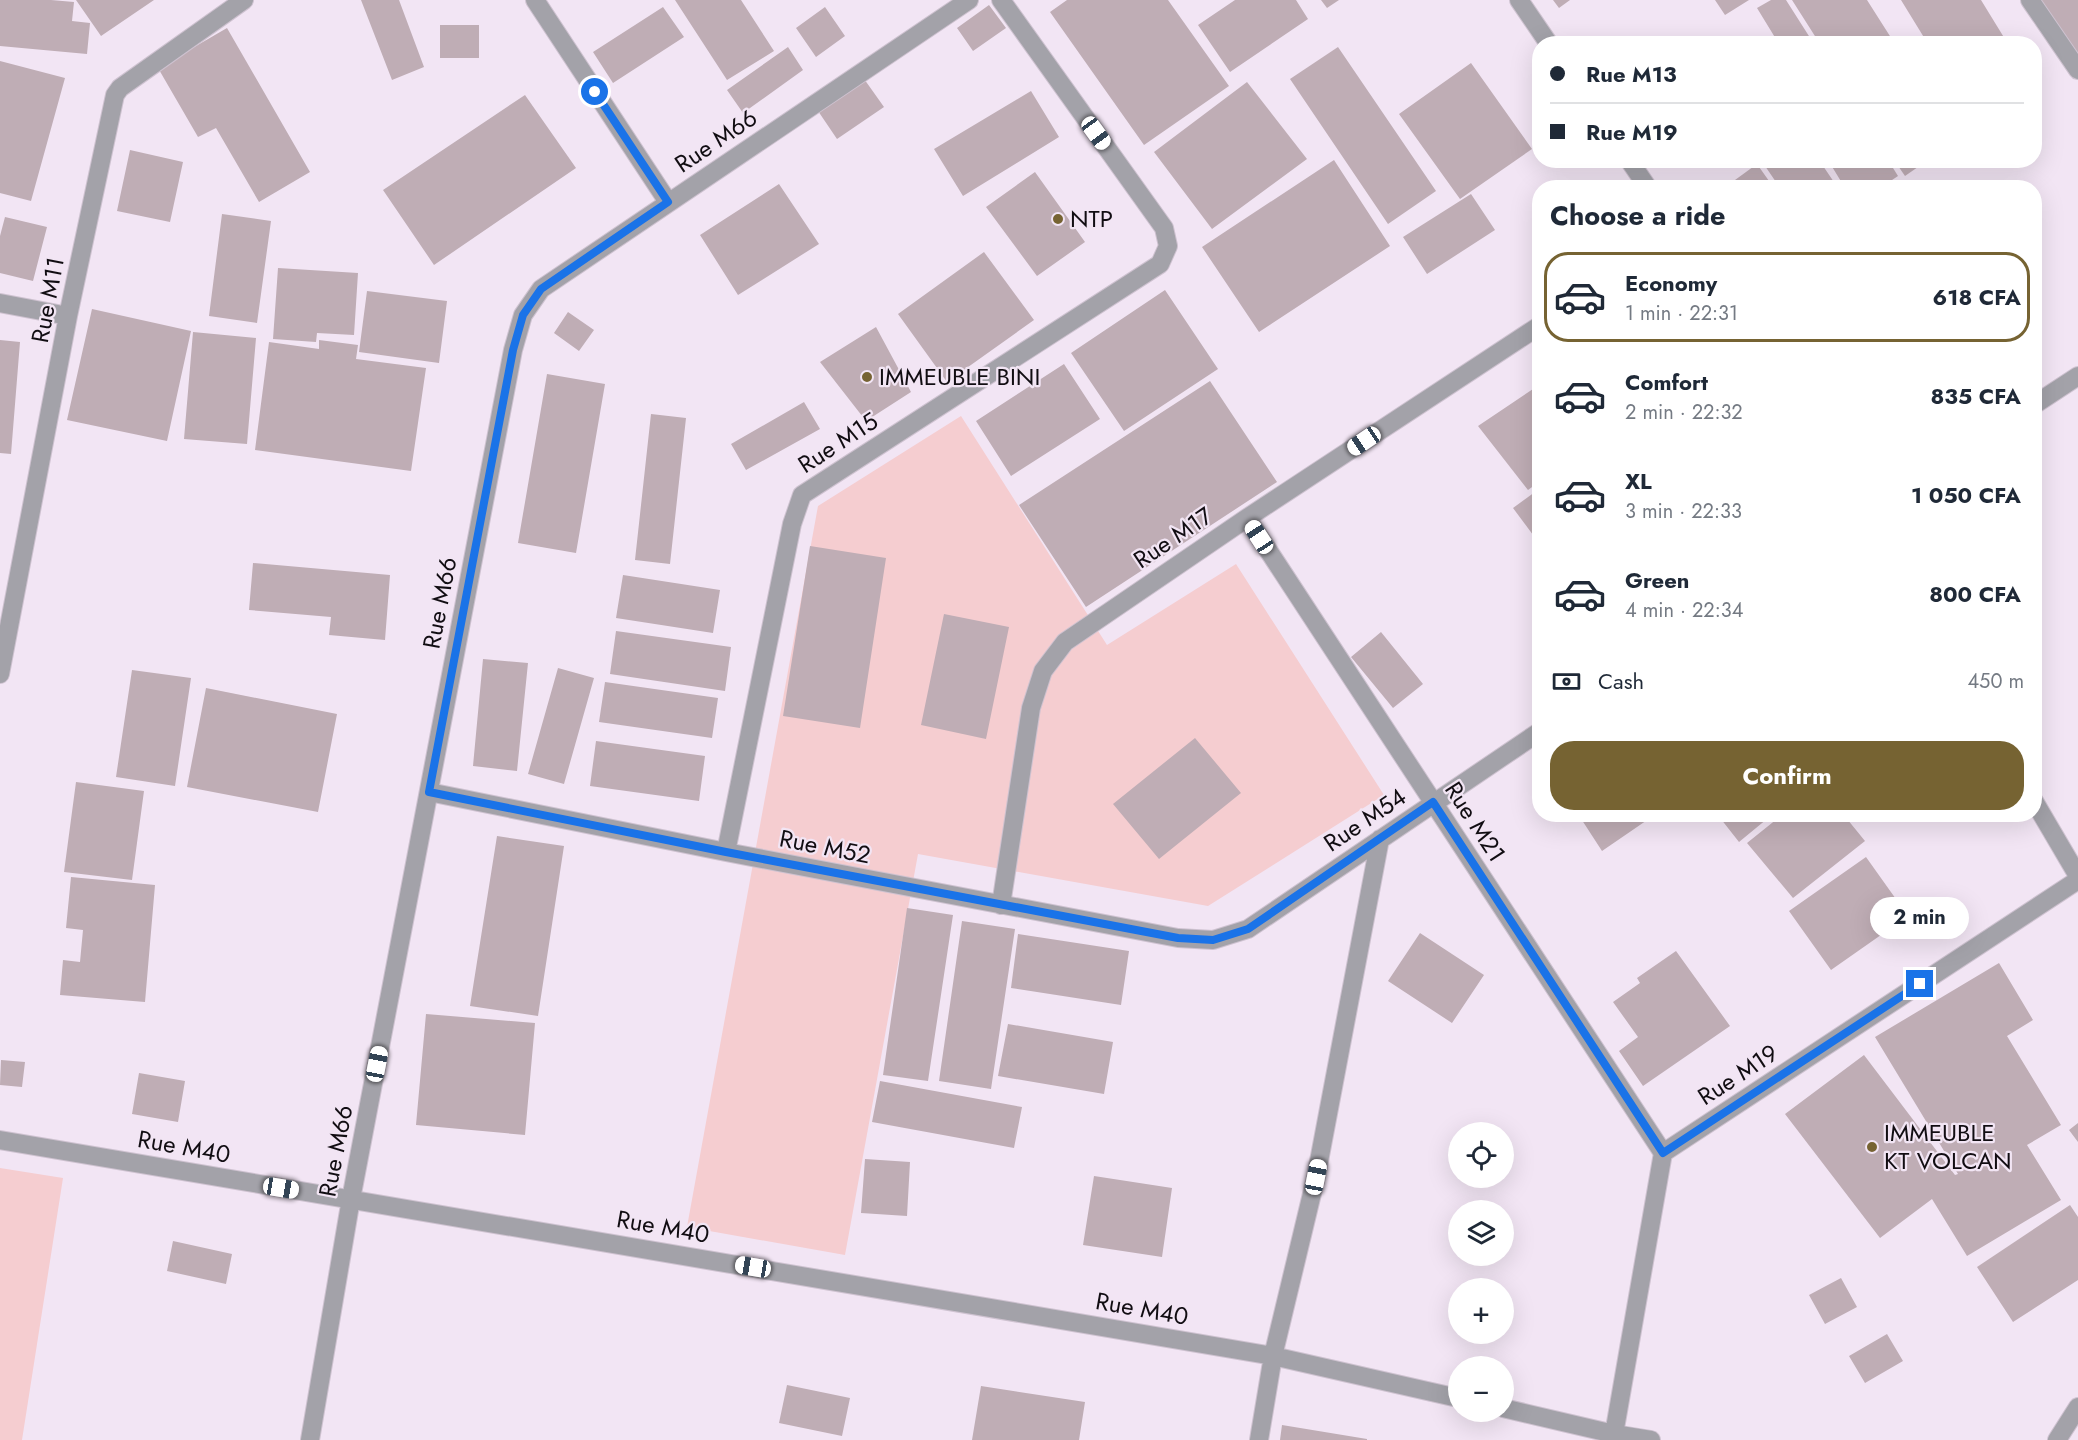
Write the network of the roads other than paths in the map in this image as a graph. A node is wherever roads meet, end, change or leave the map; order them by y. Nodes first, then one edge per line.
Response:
1 (244, 0) edge
2 (535, 0) edge
3 (969, 0) edge
4 (1000, 0) edge
5 (1519, 0) edge
6 (2030, 0) edge
7 (1544, 36) edge
8 (2078, 70) edge
9 (668, 202) junction
10 (0, 303) edge
11 (68, 316) junction
12 (1532, 331) edge
13 (2078, 376) edge
14 (2042, 400) edge
15 (1247, 518) junction
16 (0, 674) edge
17 (1532, 737) edge
18 (429, 792) junction
19 (1433, 802) junction
20 (2042, 815) edge
21 (1380, 839) junction
22 (726, 852) junction
23 (2078, 878) edge
24 (1001, 905) junction
25 (1213, 940) joint
26 (0, 1140) edge
27 (1663, 1153) junction
28 (351, 1199) junction
29 (1273, 1356) junction
30 (1448, 1396) edge
31 (2078, 1407) edge
32 (1514, 1411) edge
33 (1614, 1434) junction
34 (310, 1440) edge
35 (1259, 1440) edge
36 (1651, 1440) edge
37 (2057, 1440) edge

1 - 11 street, Rue M11
2 - 9 street
3 - 9 street, Rue M66
4 - 22 street, Rue M15
5 - 7 street
6 - 8 street
9 - 18 street, Rue M66
10 - 11 street
11 - 16 street, Rue M11
12 - 15 street, Rue M17
13 - 14 street
15 - 19 street, Rue M21
15 - 24 street, Rue M17
17 - 19 street, Rue M54
18 - 22 street, Rue M52
18 - 28 street, Rue M66
19 - 21 street, Rue M54
19 - 27 street, Rue M21
20 - 23 street
21 - 25 street, Rue M54
21 - 29 street
22 - 24 street, Rue M52
23 - 27 street, Rue M19
24 - 25 street, Rue M52
26 - 28 street, Rue M40
27 - 33 street
28 - 29 street, Rue M40
28 - 34 street, Rue M66
29 - 30 street, Rue M40
29 - 35 street
31 - 37 street
32 - 33 street
33 - 36 street

